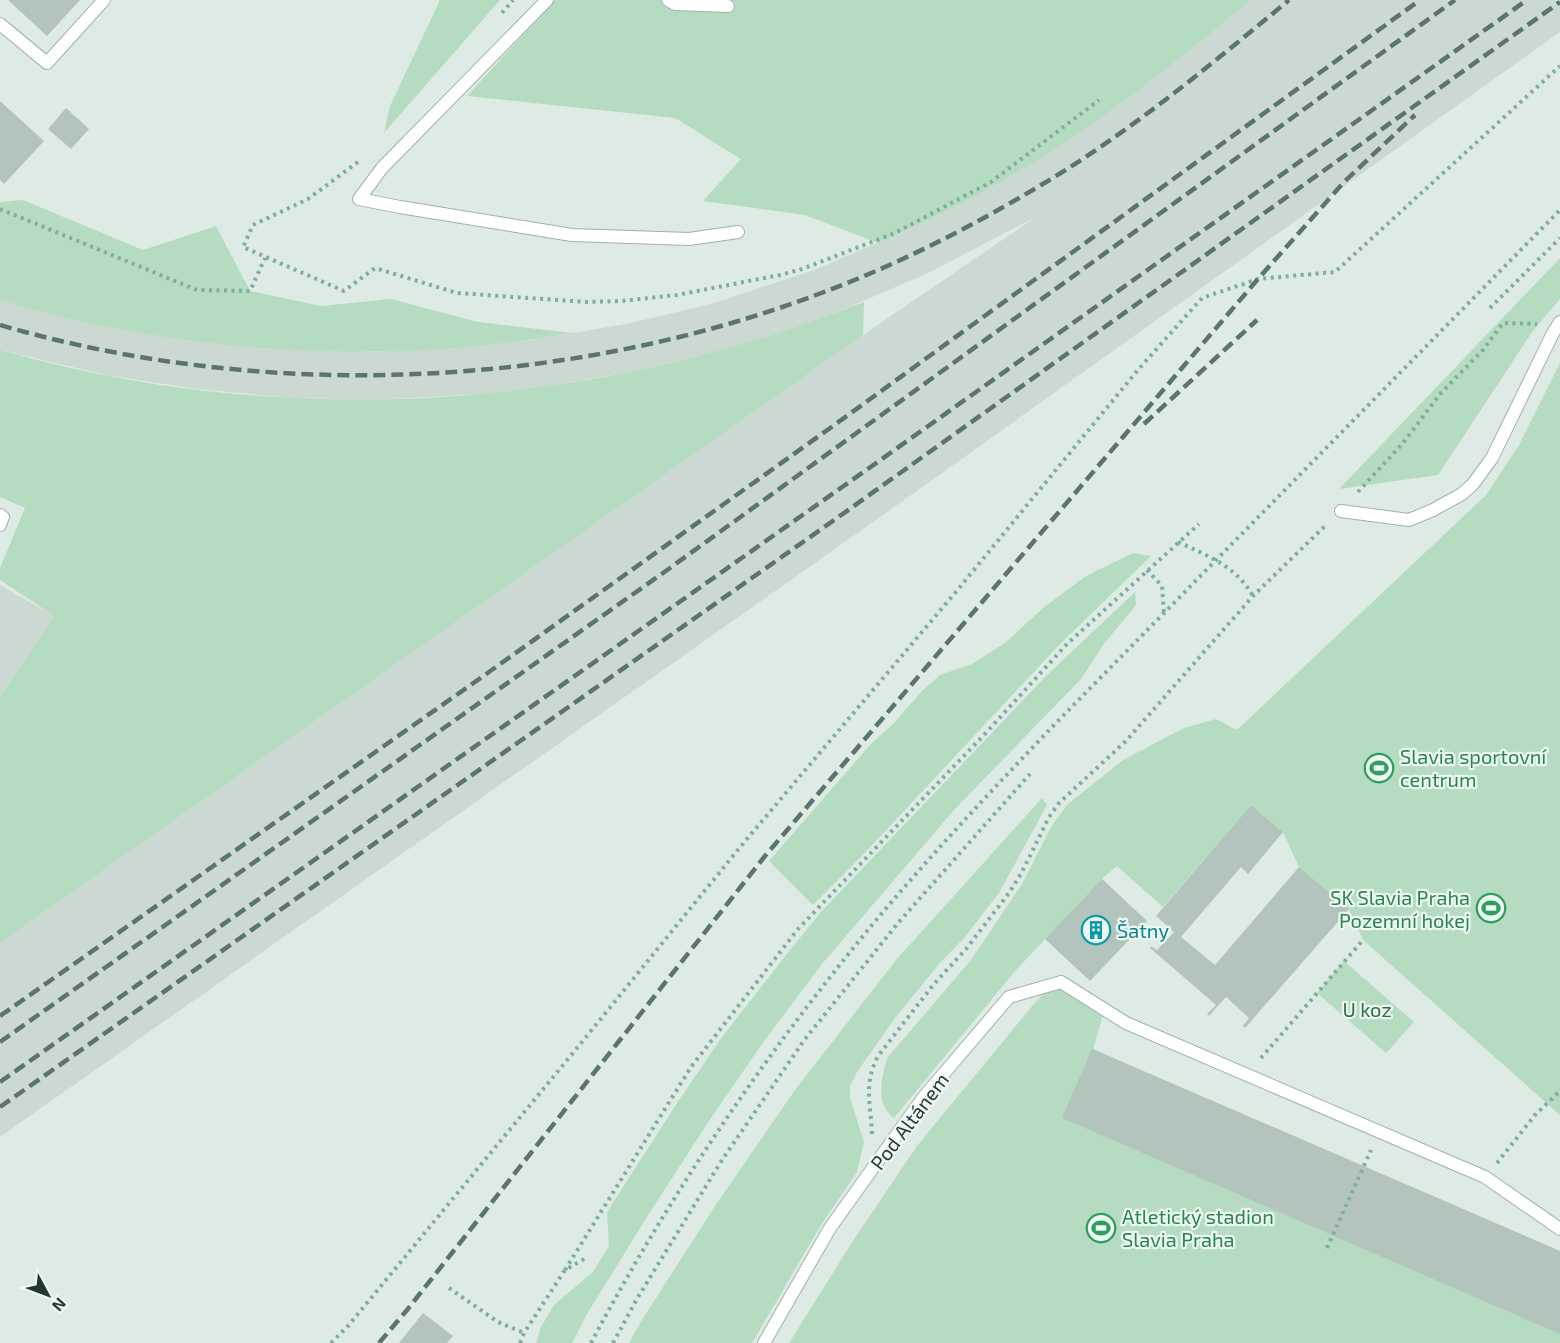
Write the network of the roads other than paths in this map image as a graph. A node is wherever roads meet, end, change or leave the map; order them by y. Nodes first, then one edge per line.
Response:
1 (104, 0) edge
2 (547, 0) edge
3 (668, 0) edge
4 (728, 6) dead end
5 (0, 24) edge
6 (738, 232) dead end
7 (1560, 322) edge
8 (1341, 511) road end
9 (0, 515) edge
10 (0, 525) edge
11 (1560, 1229) edge
12 (764, 1343) edge

1 - 5 lane
2 - 6 lane
3 - 4 lane
7 - 8 lane
9 - 10 lane
11 - 12 lane, Pod Altánem

